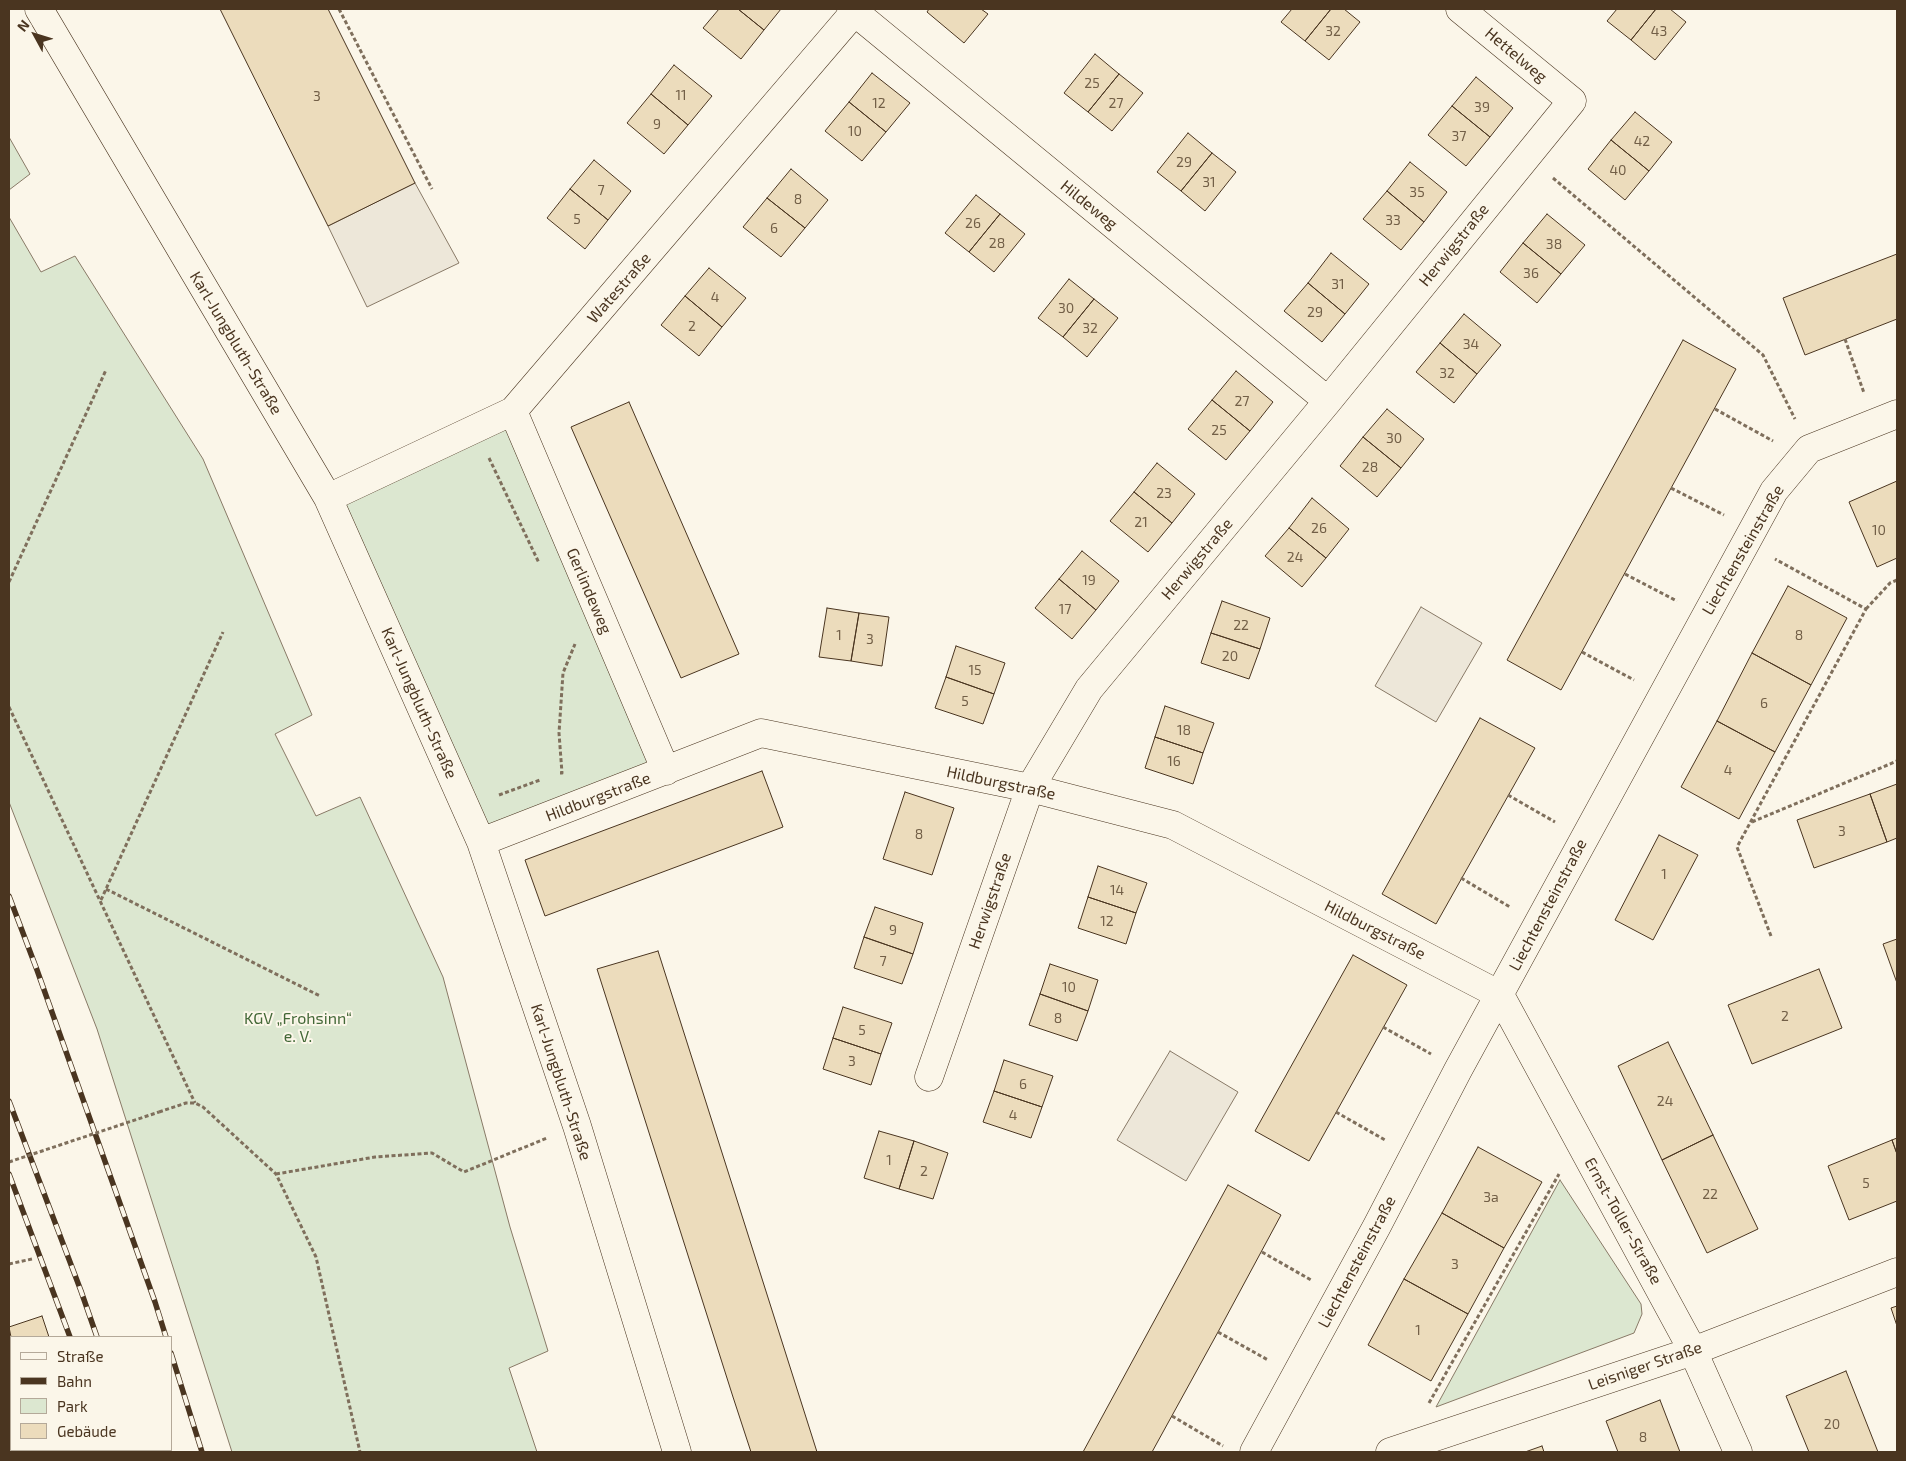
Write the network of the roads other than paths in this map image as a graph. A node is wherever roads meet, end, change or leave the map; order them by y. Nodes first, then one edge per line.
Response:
1 (39, 9) edge
2 (1460, 9) edge
3 (854, 10) edge
4 (1572, 101) joint
5 (1328, 401) junction
6 (513, 411) junction
7 (1886, 418) edge
8 (328, 498) junction
9 (666, 771) junction
10 (1030, 788) junction
11 (481, 842) junction
12 (1500, 994) junction
13 (929, 1077) dead end
14 (1897, 1272) edge
15 (1693, 1351) junction
16 (1397, 1450) edge
17 (1258, 1451) edge
18 (677, 1452) edge
19 (1738, 1452) edge

1 - 8 street, Karl-Jungbluth-Straße
2 - 4 street, Hettelweg
3 - 5 street, Hildeweg
3 - 6 street, Watestraße
4 - 5 street, Herwigstraße
5 - 10 street, Herwigstraße
6 - 8 street, Watestraße
6 - 9 street, Gerlindeweg
7 - 12 street, Liechtensteinstraße
8 - 11 street, Karl-Jungbluth-Straße
9 - 10 street, Hildburgstraße
9 - 11 street, Hildburgstraße
10 - 12 street, Hildburgstraße
10 - 13 street, Herwigstraße
11 - 18 street, Karl-Jungbluth-Straße
12 - 15 street, Ernst-Toller-Straße
12 - 17 street, Liechtensteinstraße
14 - 15 street, Leisniger Straße
15 - 16 street, Leisniger Straße
15 - 19 street, Ernst-Toller-Straße

